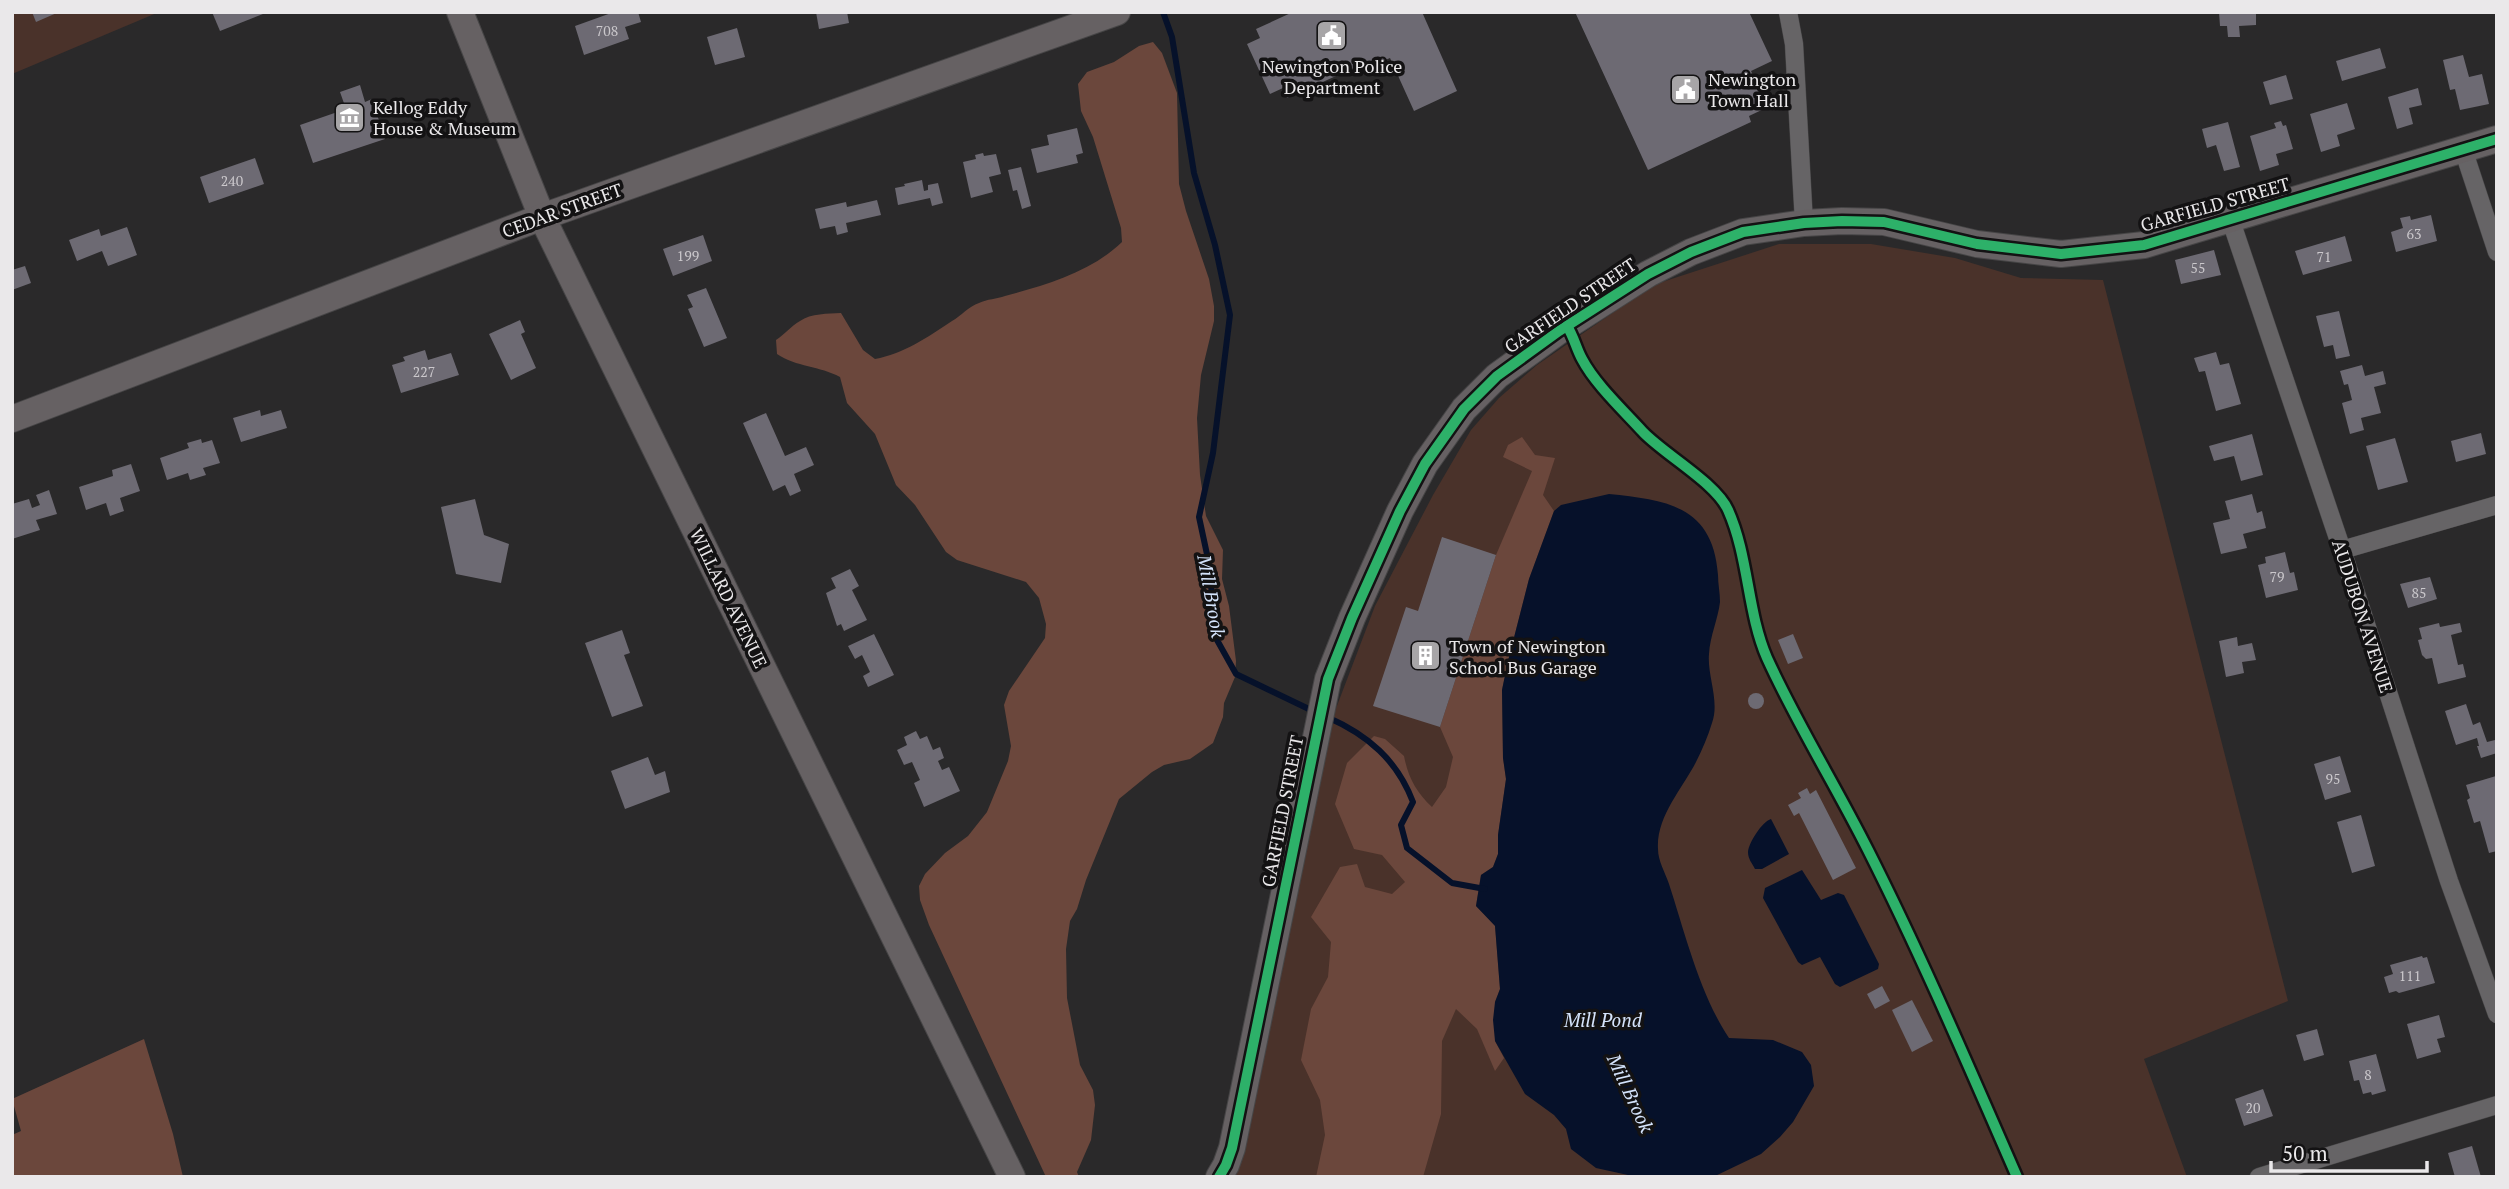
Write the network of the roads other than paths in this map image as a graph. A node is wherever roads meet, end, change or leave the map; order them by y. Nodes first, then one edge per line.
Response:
1 (460, 12) edge
2 (1788, 12) edge
3 (1116, 13) edge
4 (2497, 139) edge
5 (2463, 149) junction
6 (542, 217) junction
7 (2230, 218) junction
8 (1804, 223) junction
9 (2497, 252) edge
10 (12, 419) edge
11 (2497, 505) edge
12 (2342, 550) junction
13 (2497, 1014) edge
14 (2497, 1105) edge
15 (2290, 1172) edge
16 (1012, 1177) edge
17 (1219, 1177) edge
18 (2259, 1177) edge

1 - 6 main road, WILLARD AVENUE
2 - 8 street
3 - 6 main road, CEDAR STREET
4 - 5 main road, GARFIELD STREET
5 - 7 main road, GARFIELD STREET
5 - 9 street
6 - 10 main road, CEDAR STREET
6 - 16 main road, WILLARD AVENUE
7 - 8 main road, GARFIELD STREET
7 - 12 street, AUDUBON AVENUE
8 - 17 main road, GARFIELD STREET
11 - 12 street
12 - 13 street, AUDUBON AVENUE
14 - 15 street
15 - 18 street

